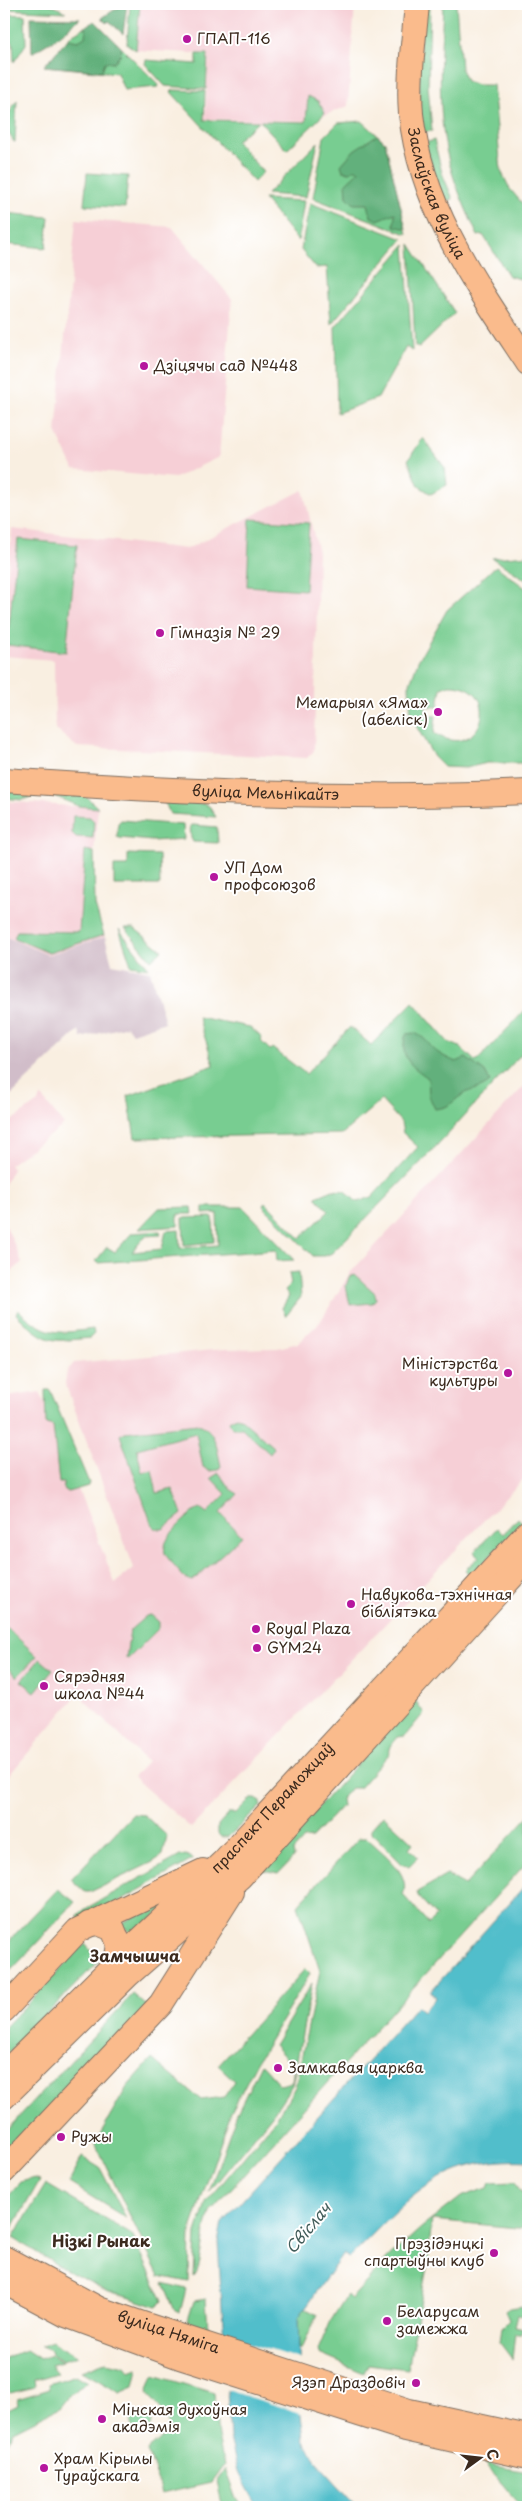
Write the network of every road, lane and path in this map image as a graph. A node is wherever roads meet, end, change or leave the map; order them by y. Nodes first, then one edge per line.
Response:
1 (417, 4) edge
2 (528, 362) edge
3 (4, 780) edge
4 (528, 792) edge
5 (528, 1532) edge
6 (528, 1559) edge
7 (232, 1869) junction
8 (89, 1924) junction
9 (122, 1969) junction
10 (161, 2004) junction
11 (4, 2010) edge
12 (4, 2074) edge
13 (4, 2097) edge
14 (4, 2171) edge
15 (4, 2258) edge
16 (4, 2282) edge
17 (183, 2347) junction
18 (339, 2397) junction
19 (528, 2437) edge
20 (528, 2457) edge

1 - 2 main road, Заслаўская вуліца
3 - 4 main road, вуліца Мельнікайтэ
5 - 7 main road, праспект Пераможцаў
6 - 7 main road, праспект Пераможцаў
7 - 8 main road
7 - 9 main road, праспект Пераможцаў
7 - 10 main road
8 - 9 main road
8 - 11 main road
9 - 10 main road
9 - 12 main road, праспект Пераможцаў
9 - 13 main road, праспект Пераможцаў
10 - 14 main road
15 - 17 main road, вуліца Няміга
16 - 17 main road, вуліца Няміга
17 - 18 main road, вуліца Няміга
18 - 19 main road
18 - 20 main road

